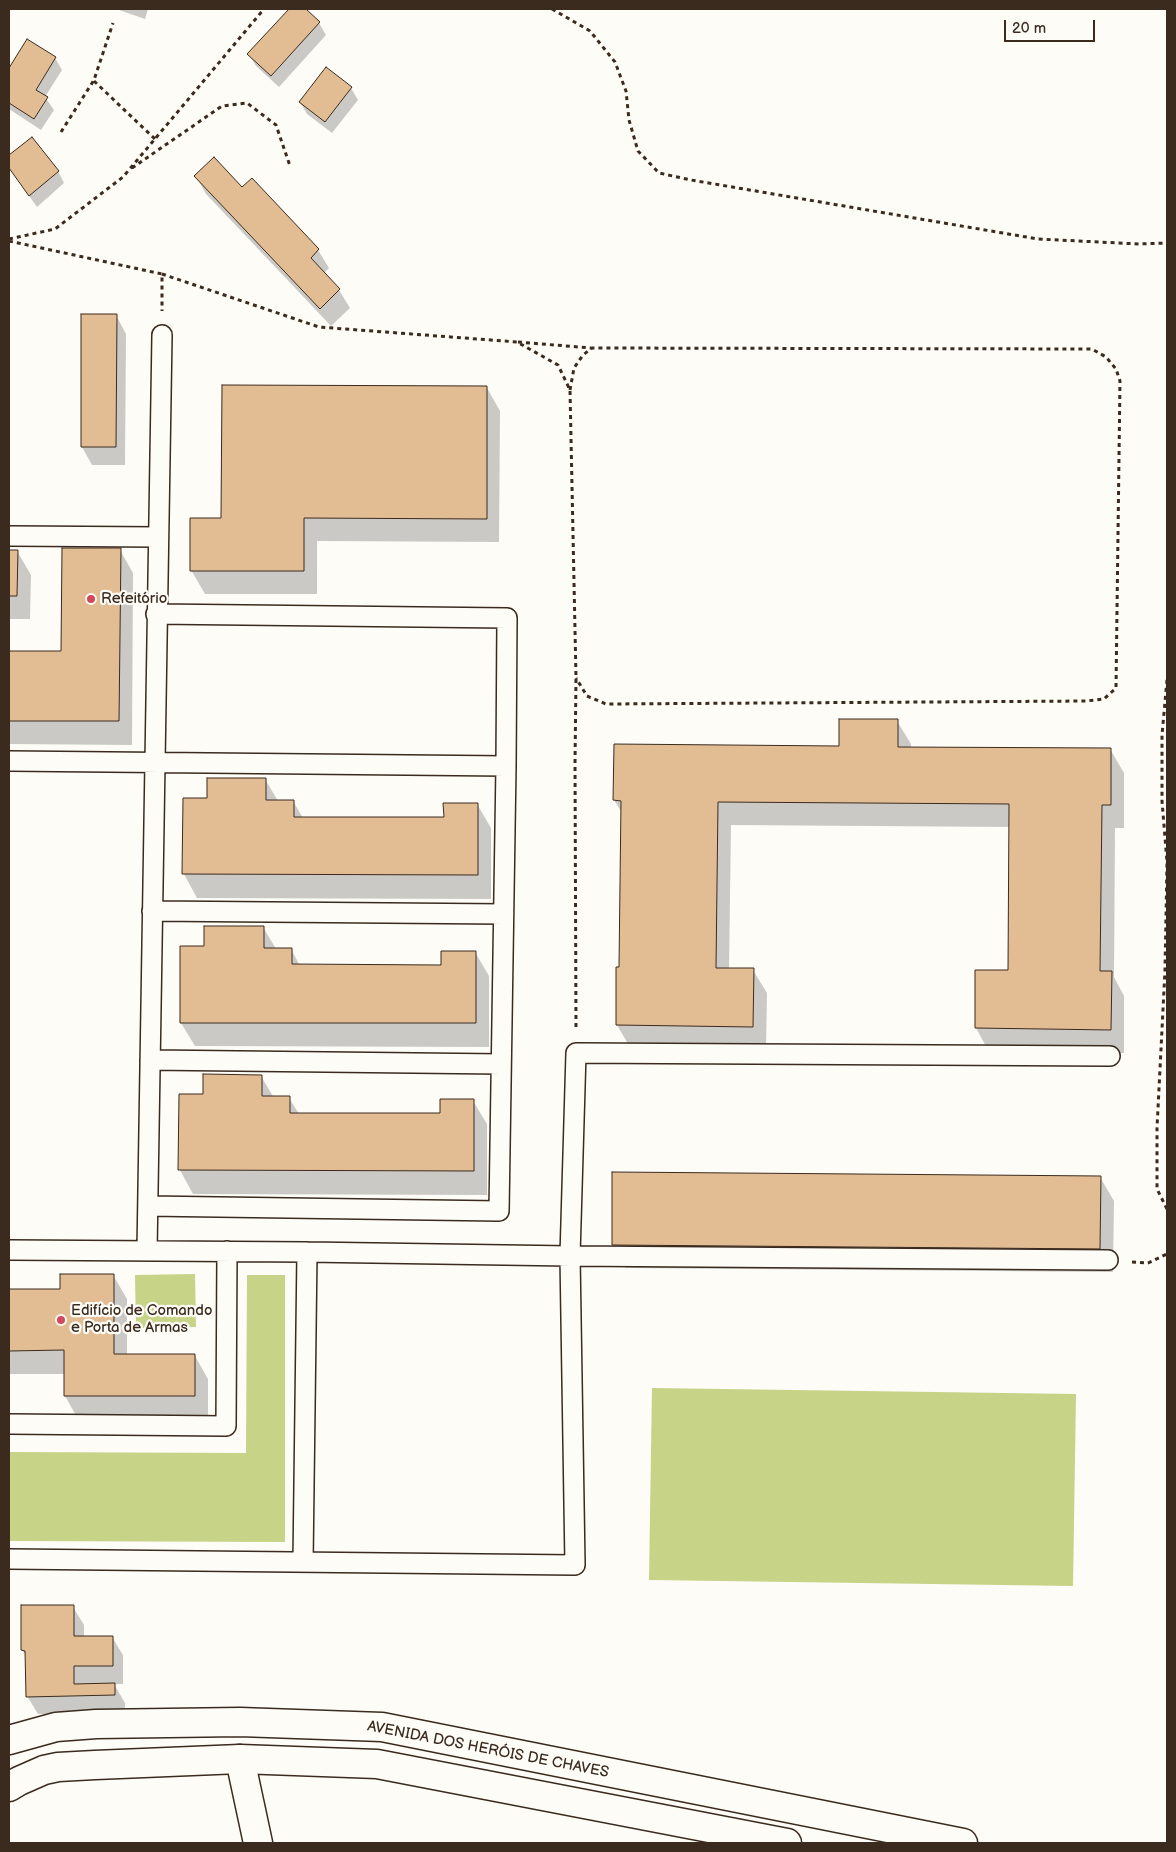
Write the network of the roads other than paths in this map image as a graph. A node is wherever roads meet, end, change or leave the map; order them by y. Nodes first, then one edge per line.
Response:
1 (162, 335) road end
2 (9, 536) edge
3 (158, 537) junction
4 (156, 614) junction
5 (9, 761) edge
6 (154, 762) junction
7 (506, 766) junction
8 (152, 911) junction
9 (503, 914) junction
10 (1110, 1056) dead end
11 (150, 1060) junction
12 (501, 1064) junction
13 (148, 1206) junction
14 (9, 1250) edge
15 (147, 1250) junction
16 (227, 1251) junction
17 (307, 1252) junction
18 (570, 1256) junction
19 (1108, 1260) road end
20 (9, 1424) edge
21 (9, 1559) edge
22 (303, 1562) junction
23 (240, 1722) junction
24 (9, 1740) edge
25 (240, 1759) junction
26 (9, 1788) edge
27 (258, 1843) edge
28 (787, 1843) edge
29 (963, 1843) edge

1 - 3 lane
2 - 3 lane
3 - 4 lane
4 - 6 lane
4 - 7 lane
5 - 6 lane
6 - 7 lane
6 - 8 lane
7 - 9 lane
8 - 9 lane
8 - 11 lane
9 - 12 lane
10 - 18 lane
11 - 12 lane
11 - 13 lane
12 - 13 lane
13 - 15 lane
14 - 15 lane
15 - 16 lane
16 - 17 lane
16 - 20 lane
17 - 18 lane
17 - 22 lane
18 - 19 lane
18 - 22 lane
21 - 22 lane
23 - 24 main road, AVENIDA DOS HERÓIS DE CHAVES
23 - 25 main road
23 - 29 main road, AVENIDA DOS HERÓIS DE CHAVES
25 - 26 main road
25 - 27 main road
25 - 28 main road

